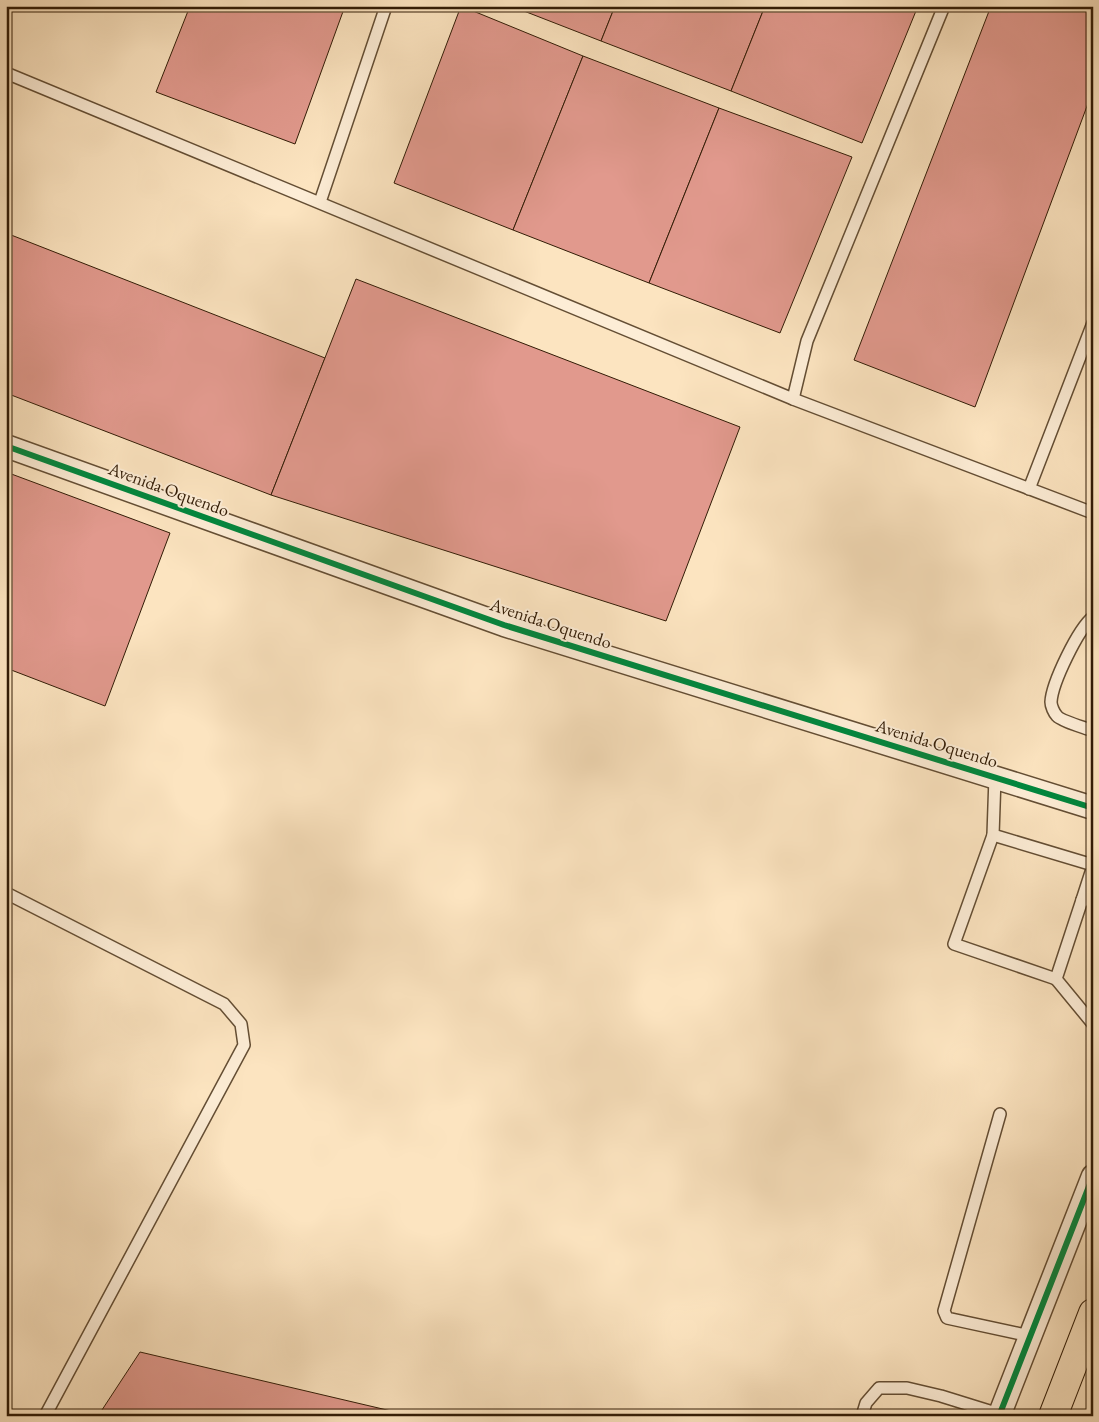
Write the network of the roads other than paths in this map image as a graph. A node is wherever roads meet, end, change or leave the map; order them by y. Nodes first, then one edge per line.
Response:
1 (386, 6) edge
2 (944, 6) edge
3 (6, 73) edge
4 (320, 202) junction
5 (1093, 323) edge
6 (793, 398) junction
7 (6, 446) edge
8 (1029, 489) junction
9 (1093, 513) edge
10 (1093, 617) edge
11 (1093, 731) edge
12 (996, 777) junction
13 (1093, 808) edge
14 (993, 835) junction
15 (1093, 866) edge
16 (6, 893) edge
17 (1088, 900) edge
18 (1056, 980) junction
19 (1093, 1024) edge
20 (1000, 1114) dead end
21 (1093, 1176) edge
22 (1093, 1313) edge
23 (1030, 1336) junction
24 (999, 1415) edge
25 (45, 1416) edge
26 (862, 1416) edge
27 (1052, 1416) edge

1 - 4 lane
2 - 6 lane
3 - 4 lane
4 - 6 lane
5 - 8 lane
6 - 8 lane
7 - 12 street, Avenida Oquendo
8 - 9 lane
10 - 11 lane
12 - 13 street, Avenida Oquendo
12 - 14 lane
14 - 15 lane
14 - 18 lane
15 - 17 lane
16 - 25 lane
17 - 18 lane
18 - 19 lane
20 - 23 lane
21 - 23 street
22 - 27 highway
23 - 24 street
24 - 26 lane

